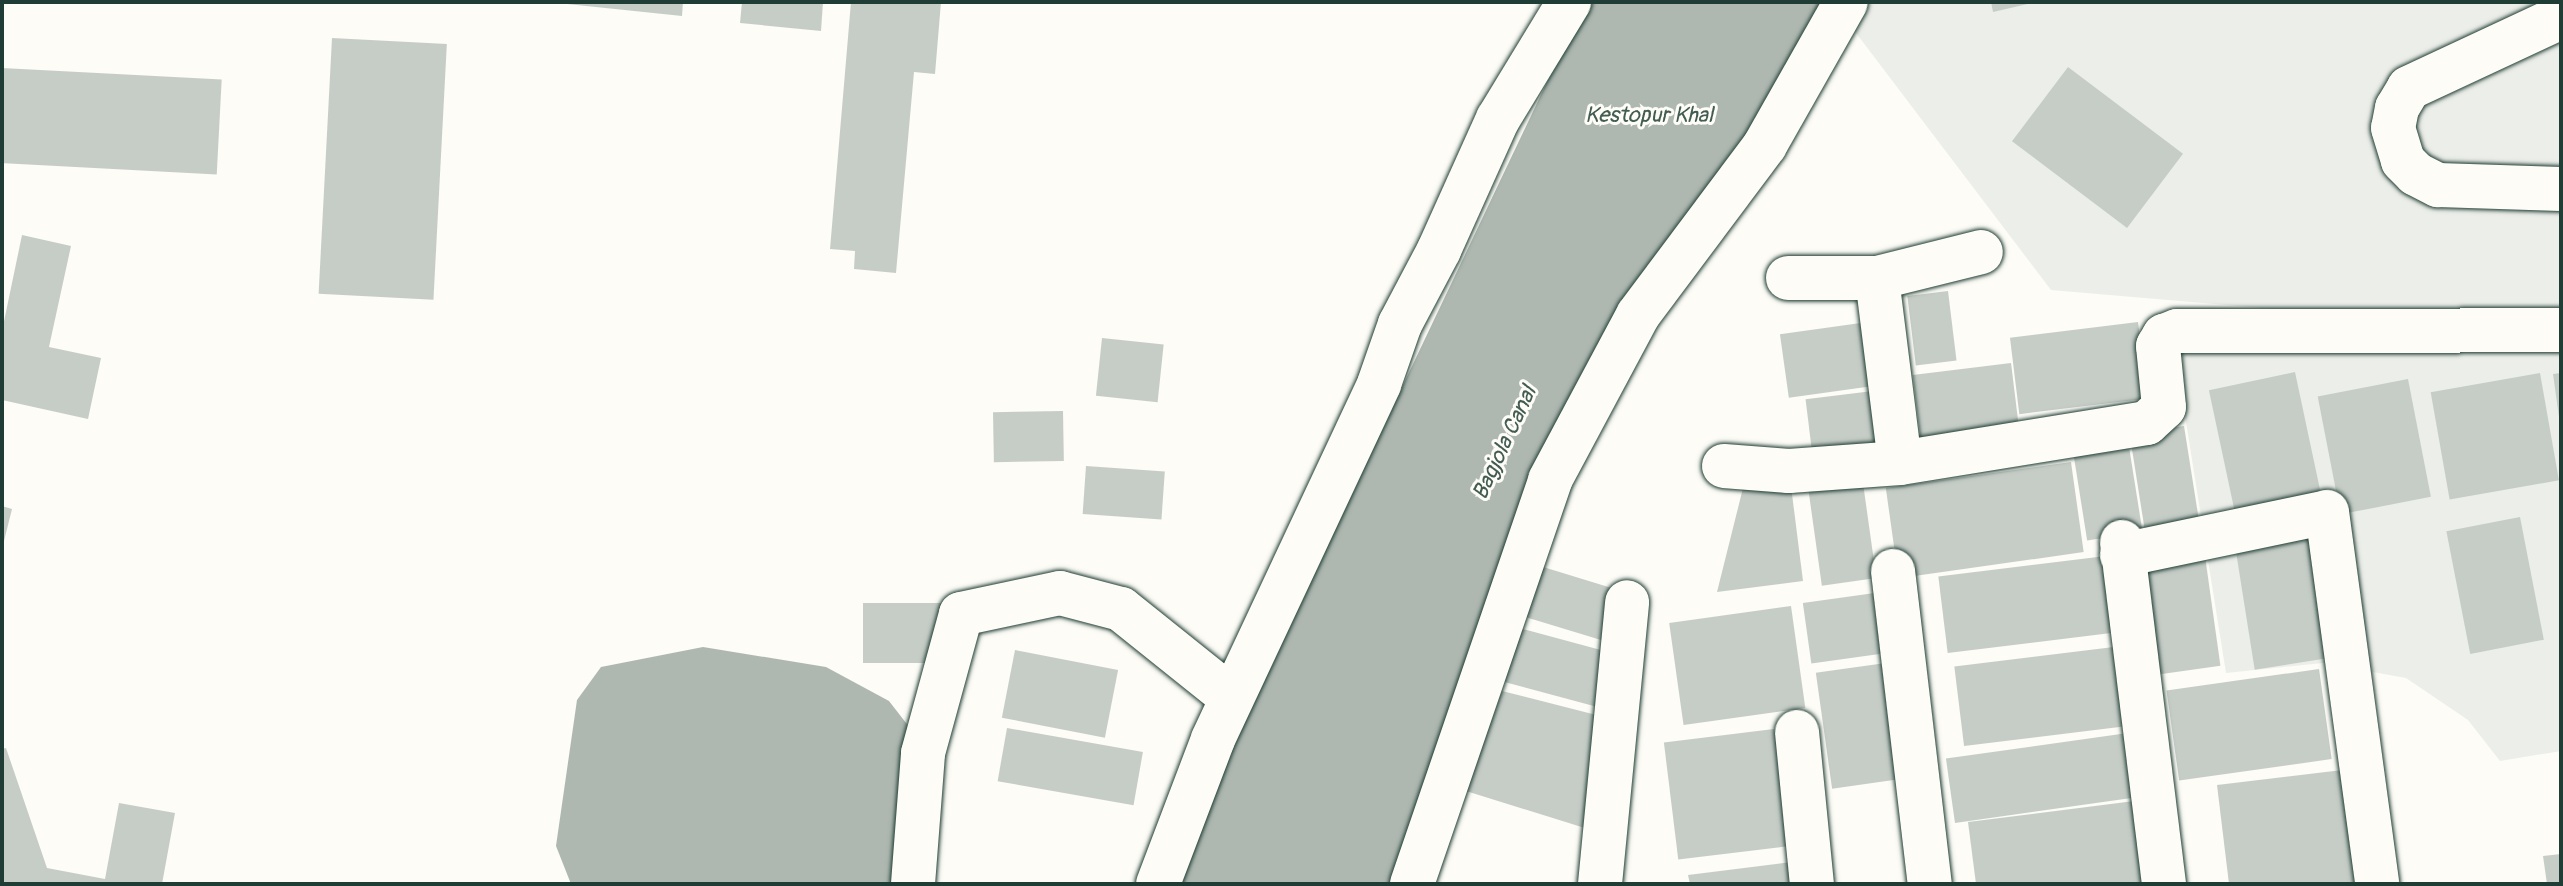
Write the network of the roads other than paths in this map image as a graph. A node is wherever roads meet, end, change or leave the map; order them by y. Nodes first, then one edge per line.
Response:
1 (1569, 2) edge
2 (1846, 2) edge
3 (2561, 17) edge
4 (2561, 189) edge
5 (1981, 252) dead end
6 (1788, 278) dead end
7 (1877, 278) junction
8 (2561, 330) edge
9 (1900, 463) junction
10 (1724, 466) dead end
11 (1893, 571) dead end
12 (1627, 602) dead end
13 (1232, 698) junction
14 (1797, 732) dead end
15 (913, 884) edge
16 (1158, 884) edge
17 (1412, 884) edge
18 (1600, 884) edge
19 (1812, 884) edge
20 (1930, 884) edge
21 (2164, 884) edge
22 (2377, 884) edge

1 - 13 street
2 - 17 street
3 - 4 street
5 - 7 street
6 - 7 street
7 - 9 street
8 - 9 street
9 - 10 street
11 - 20 street
12 - 18 street
13 - 15 street
13 - 16 street
14 - 19 street
21 - 22 street

